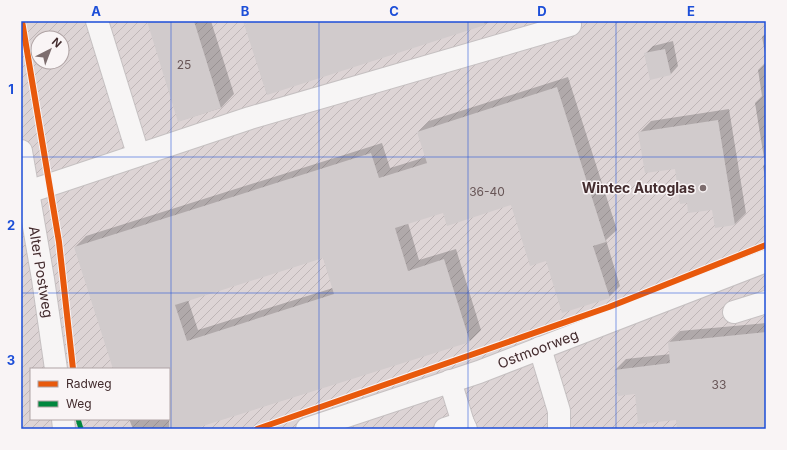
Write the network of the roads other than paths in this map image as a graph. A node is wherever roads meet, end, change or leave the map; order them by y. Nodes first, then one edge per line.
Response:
1 (97, 21) edge
2 (570, 24) dead end
3 (21, 151) edge
4 (138, 154) junction
5 (28, 192) junction
6 (766, 261) edge
7 (766, 302) edge
8 (734, 312) dead end
9 (540, 348) junction
10 (56, 368) edge
11 (450, 381) junction
12 (458, 427) edge
13 (307, 429) edge
14 (559, 429) edge

1 - 4 street
2 - 4 street
3 - 5 street, Alter Postweg
4 - 5 street
5 - 10 street, Alter Postweg
6 - 9 street, Ostmoorweg
7 - 8 street
9 - 11 street, Ostmoorweg
9 - 14 street
11 - 12 street
11 - 13 street, Ostmoorweg

